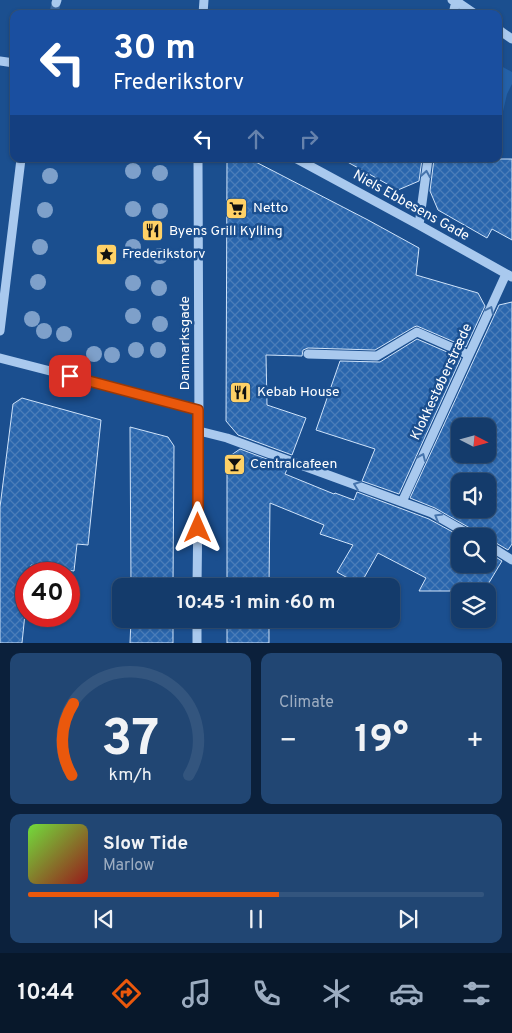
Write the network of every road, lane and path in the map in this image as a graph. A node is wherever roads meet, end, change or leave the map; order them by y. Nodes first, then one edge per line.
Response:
1 (454, 1) edge
2 (469, 10) edge
3 (21, 162) edge
4 (198, 162) edge
5 (303, 162) edge
6 (428, 162) edge
7 (419, 224) junction
8 (509, 276) edge
9 (3, 280) edge
10 (0, 331) edge
11 (308, 354) dead end
12 (469, 355) junction
13 (0, 358) edge
14 (198, 410) junction
15 (199, 431) junction
16 (402, 502) junction
17 (458, 528) edge
18 (496, 551) edge
19 (512, 560) edge
20 (198, 578) edge
21 (197, 628) edge
22 (197, 643) edge

1 - 2 street
3 - 9 street
4 - 14 street, Danmarksgade
5 - 7 street, Niels Ebbesens Gade
7 -> 6 street
7 - 8 street, Niels Ebbesens Gade
12 -> 8 street, Klokkestøberstræde
9 - 10 street
11 - 12 street
16 -> 12 street, Klokkestøberstræde
13 - 14 street
14 - 15 street, Danmarksgade
16 -> 15 street
15 - 20 street, Danmarksgade
17 -> 16 street
18 - 19 street
21 - 22 street

